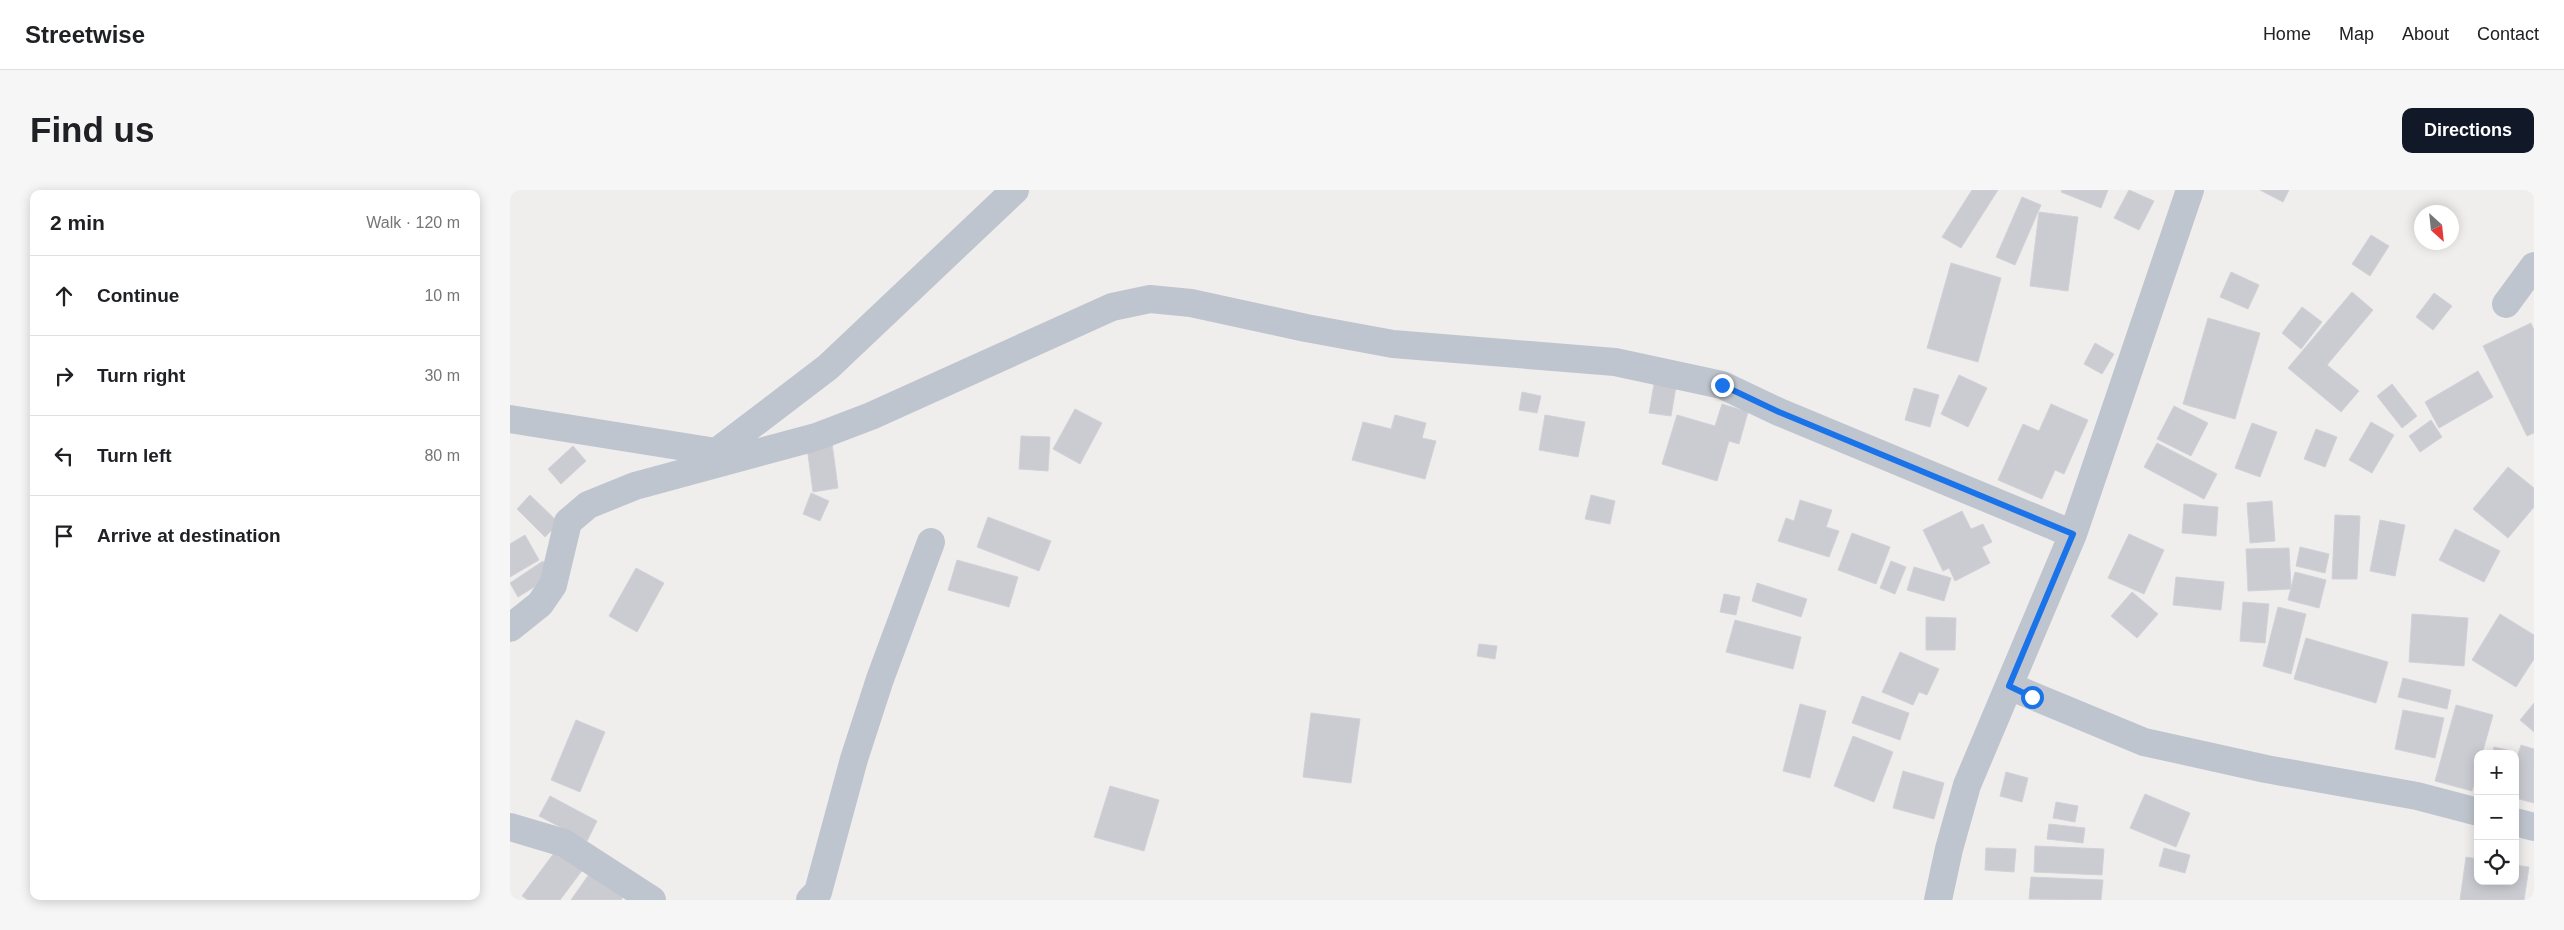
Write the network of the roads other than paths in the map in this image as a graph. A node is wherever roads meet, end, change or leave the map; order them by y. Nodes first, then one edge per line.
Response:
1 (1014, 190) edge
2 (2190, 190) edge
3 (2534, 266) edge
4 (2506, 304) dead end
5 (510, 419) edge
6 (716, 452) junction
7 (688, 472) junction
8 (2073, 534) junction
9 (931, 542) dead end
10 (510, 628) edge
11 (2009, 686) junction
12 (2474, 811) edge
13 (2519, 823) edge
14 (510, 827) edge
15 (2534, 827) edge
16 (652, 900) edge
17 (810, 900) edge
18 (1938, 900) edge

1 - 6 street
2 - 8 street
3 - 4 street
5 - 6 street
6 - 7 street
7 - 8 street
7 - 10 street
8 - 11 street
9 - 17 street
11 - 12 street
11 - 18 street
13 - 15 street
14 - 16 street

